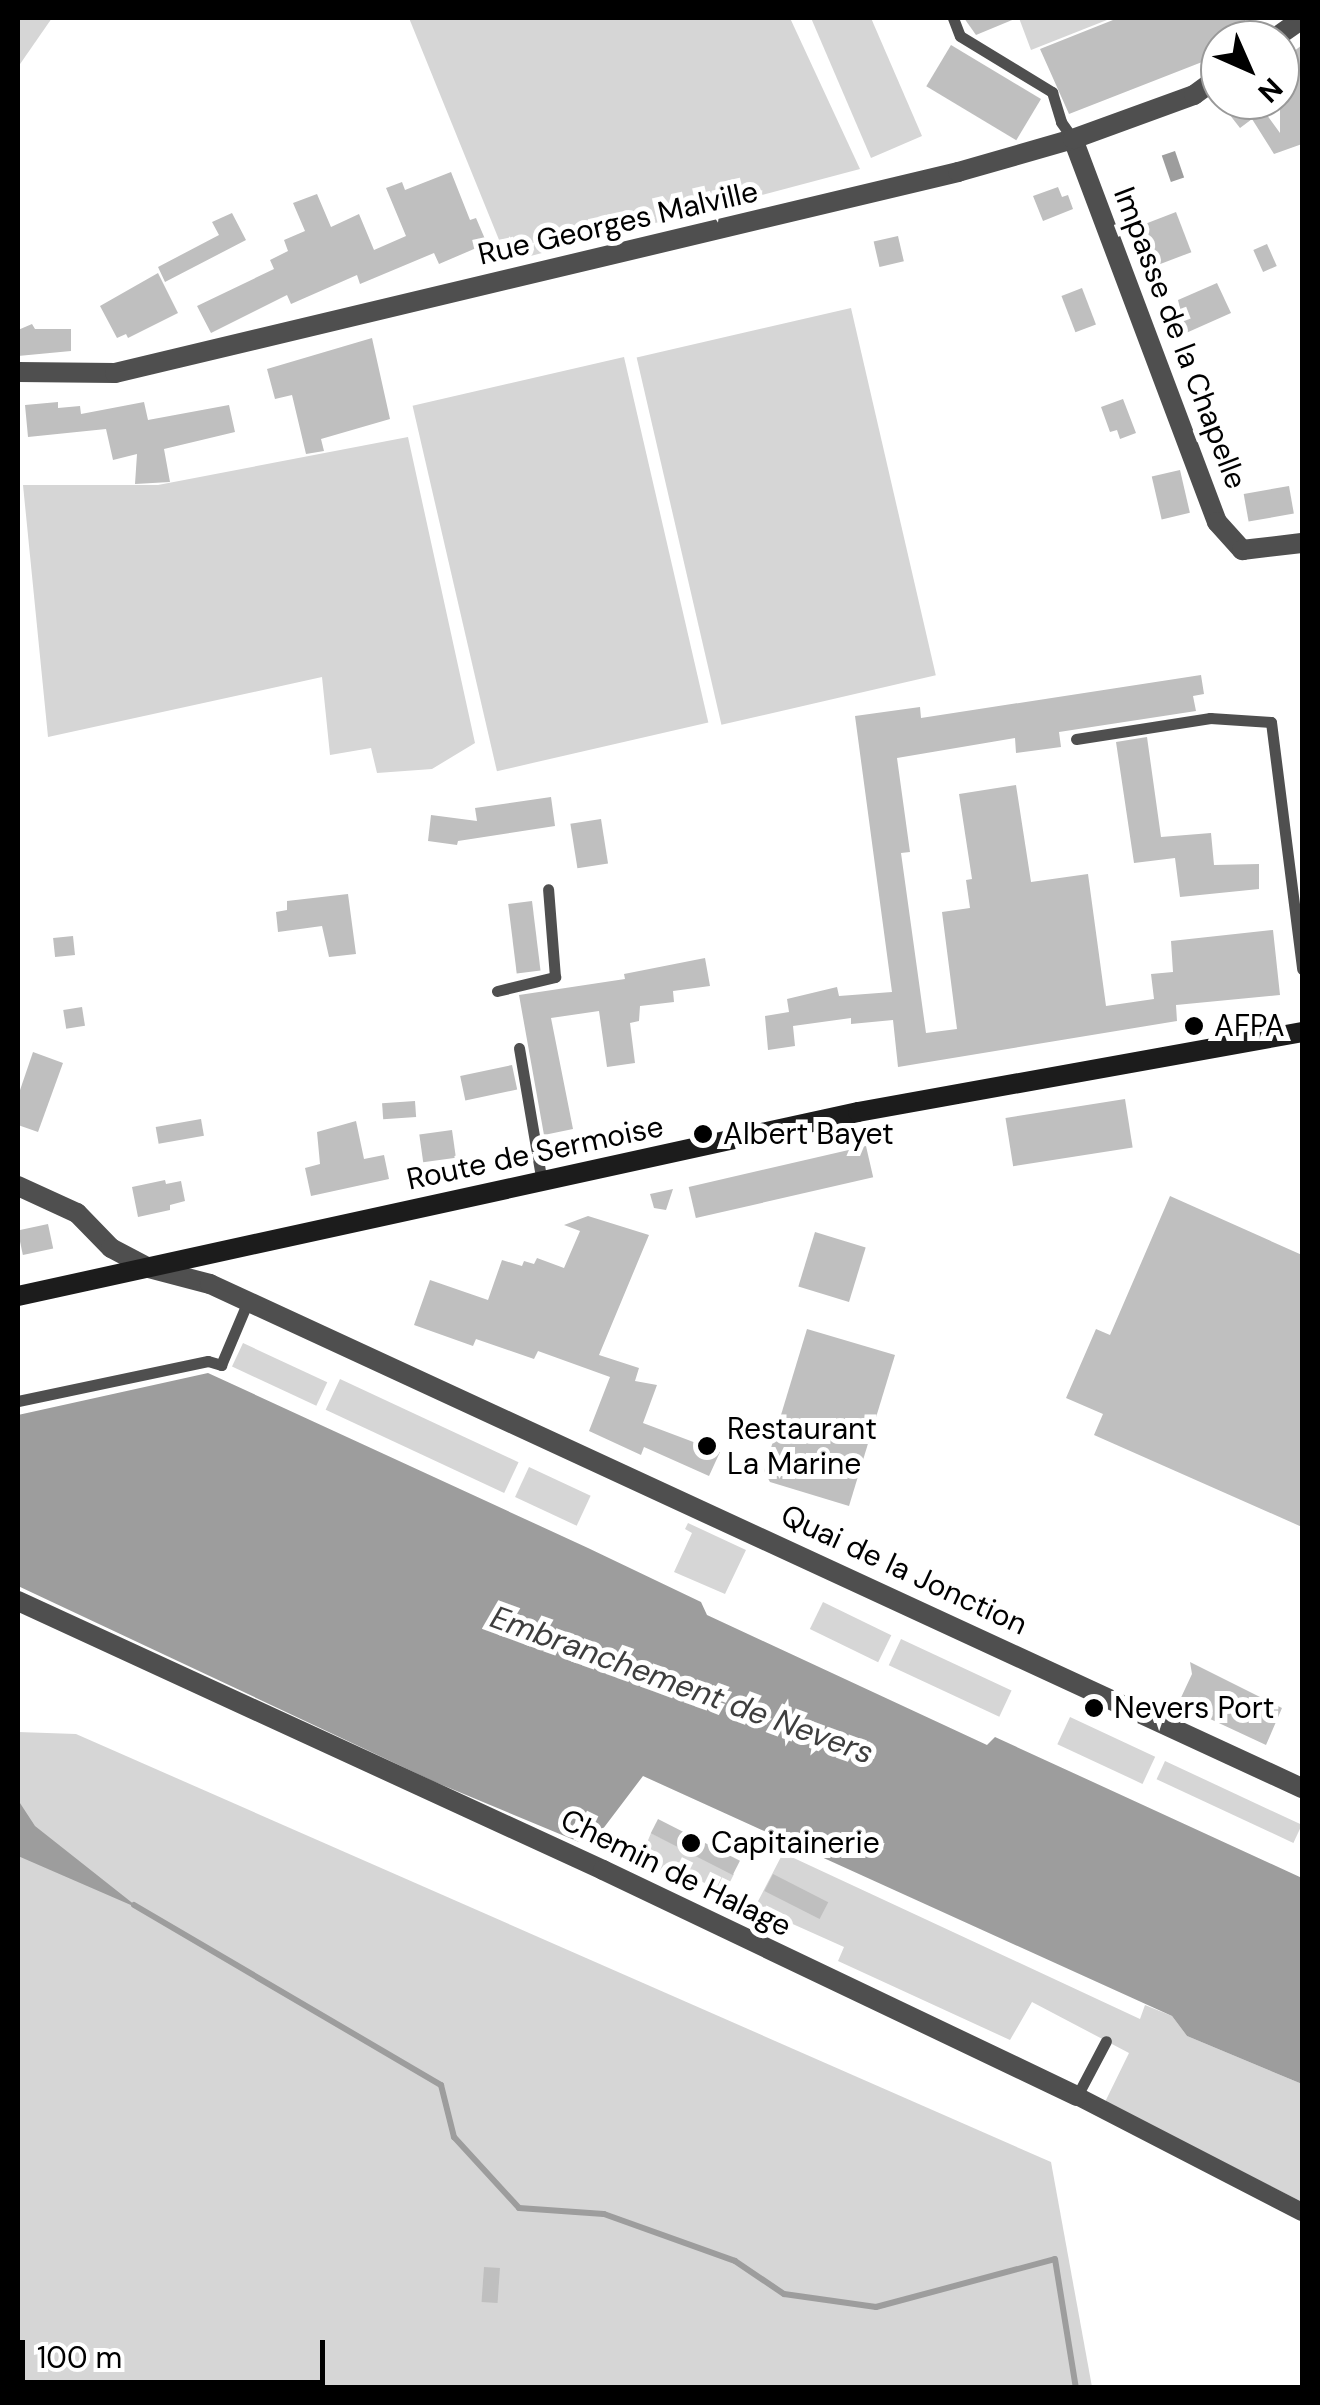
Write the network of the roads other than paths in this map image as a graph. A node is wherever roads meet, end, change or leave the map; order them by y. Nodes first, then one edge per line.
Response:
1 (952, 18) edge
2 (1200, 91) edge
3 (1073, 139) junction
4 (18, 372) edge
5 (1302, 543) edge
6 (1076, 739) dead end
7 (548, 889) dead end
8 (1302, 968) edge
9 (497, 991) dead end
10 (1302, 1032) edge
11 (520, 1048) dead end
12 (542, 1182) junction
13 (18, 1186) edge
14 (149, 1268) junction
15 (18, 1296) edge
16 (248, 1301) junction
17 (18, 1401) edge
18 (18, 1601) edge
19 (1302, 1788) edge
20 (1106, 2041) dead end
21 (1077, 2096) junction
22 (1302, 2212) edge

1 - 3 lane
2 - 3 street, Rue Georges Malville
3 - 4 street, Rue Georges Malville
3 - 5 street, Impasse de la Chapelle
6 - 8 lane
7 - 9 lane
10 - 12 main road, Route de Sermoise
11 - 12 lane
12 - 14 main road, Route de Sermoise
13 - 14 street, Quai de la Jonction
14 - 15 main road, Route de Sermoise
14 - 16 street, Quai de la Jonction
16 - 17 lane
16 - 19 street, Quai de la Jonction
18 - 21 street, Chemin de Halage
20 - 21 lane
21 - 22 street, Chemin de Halage

